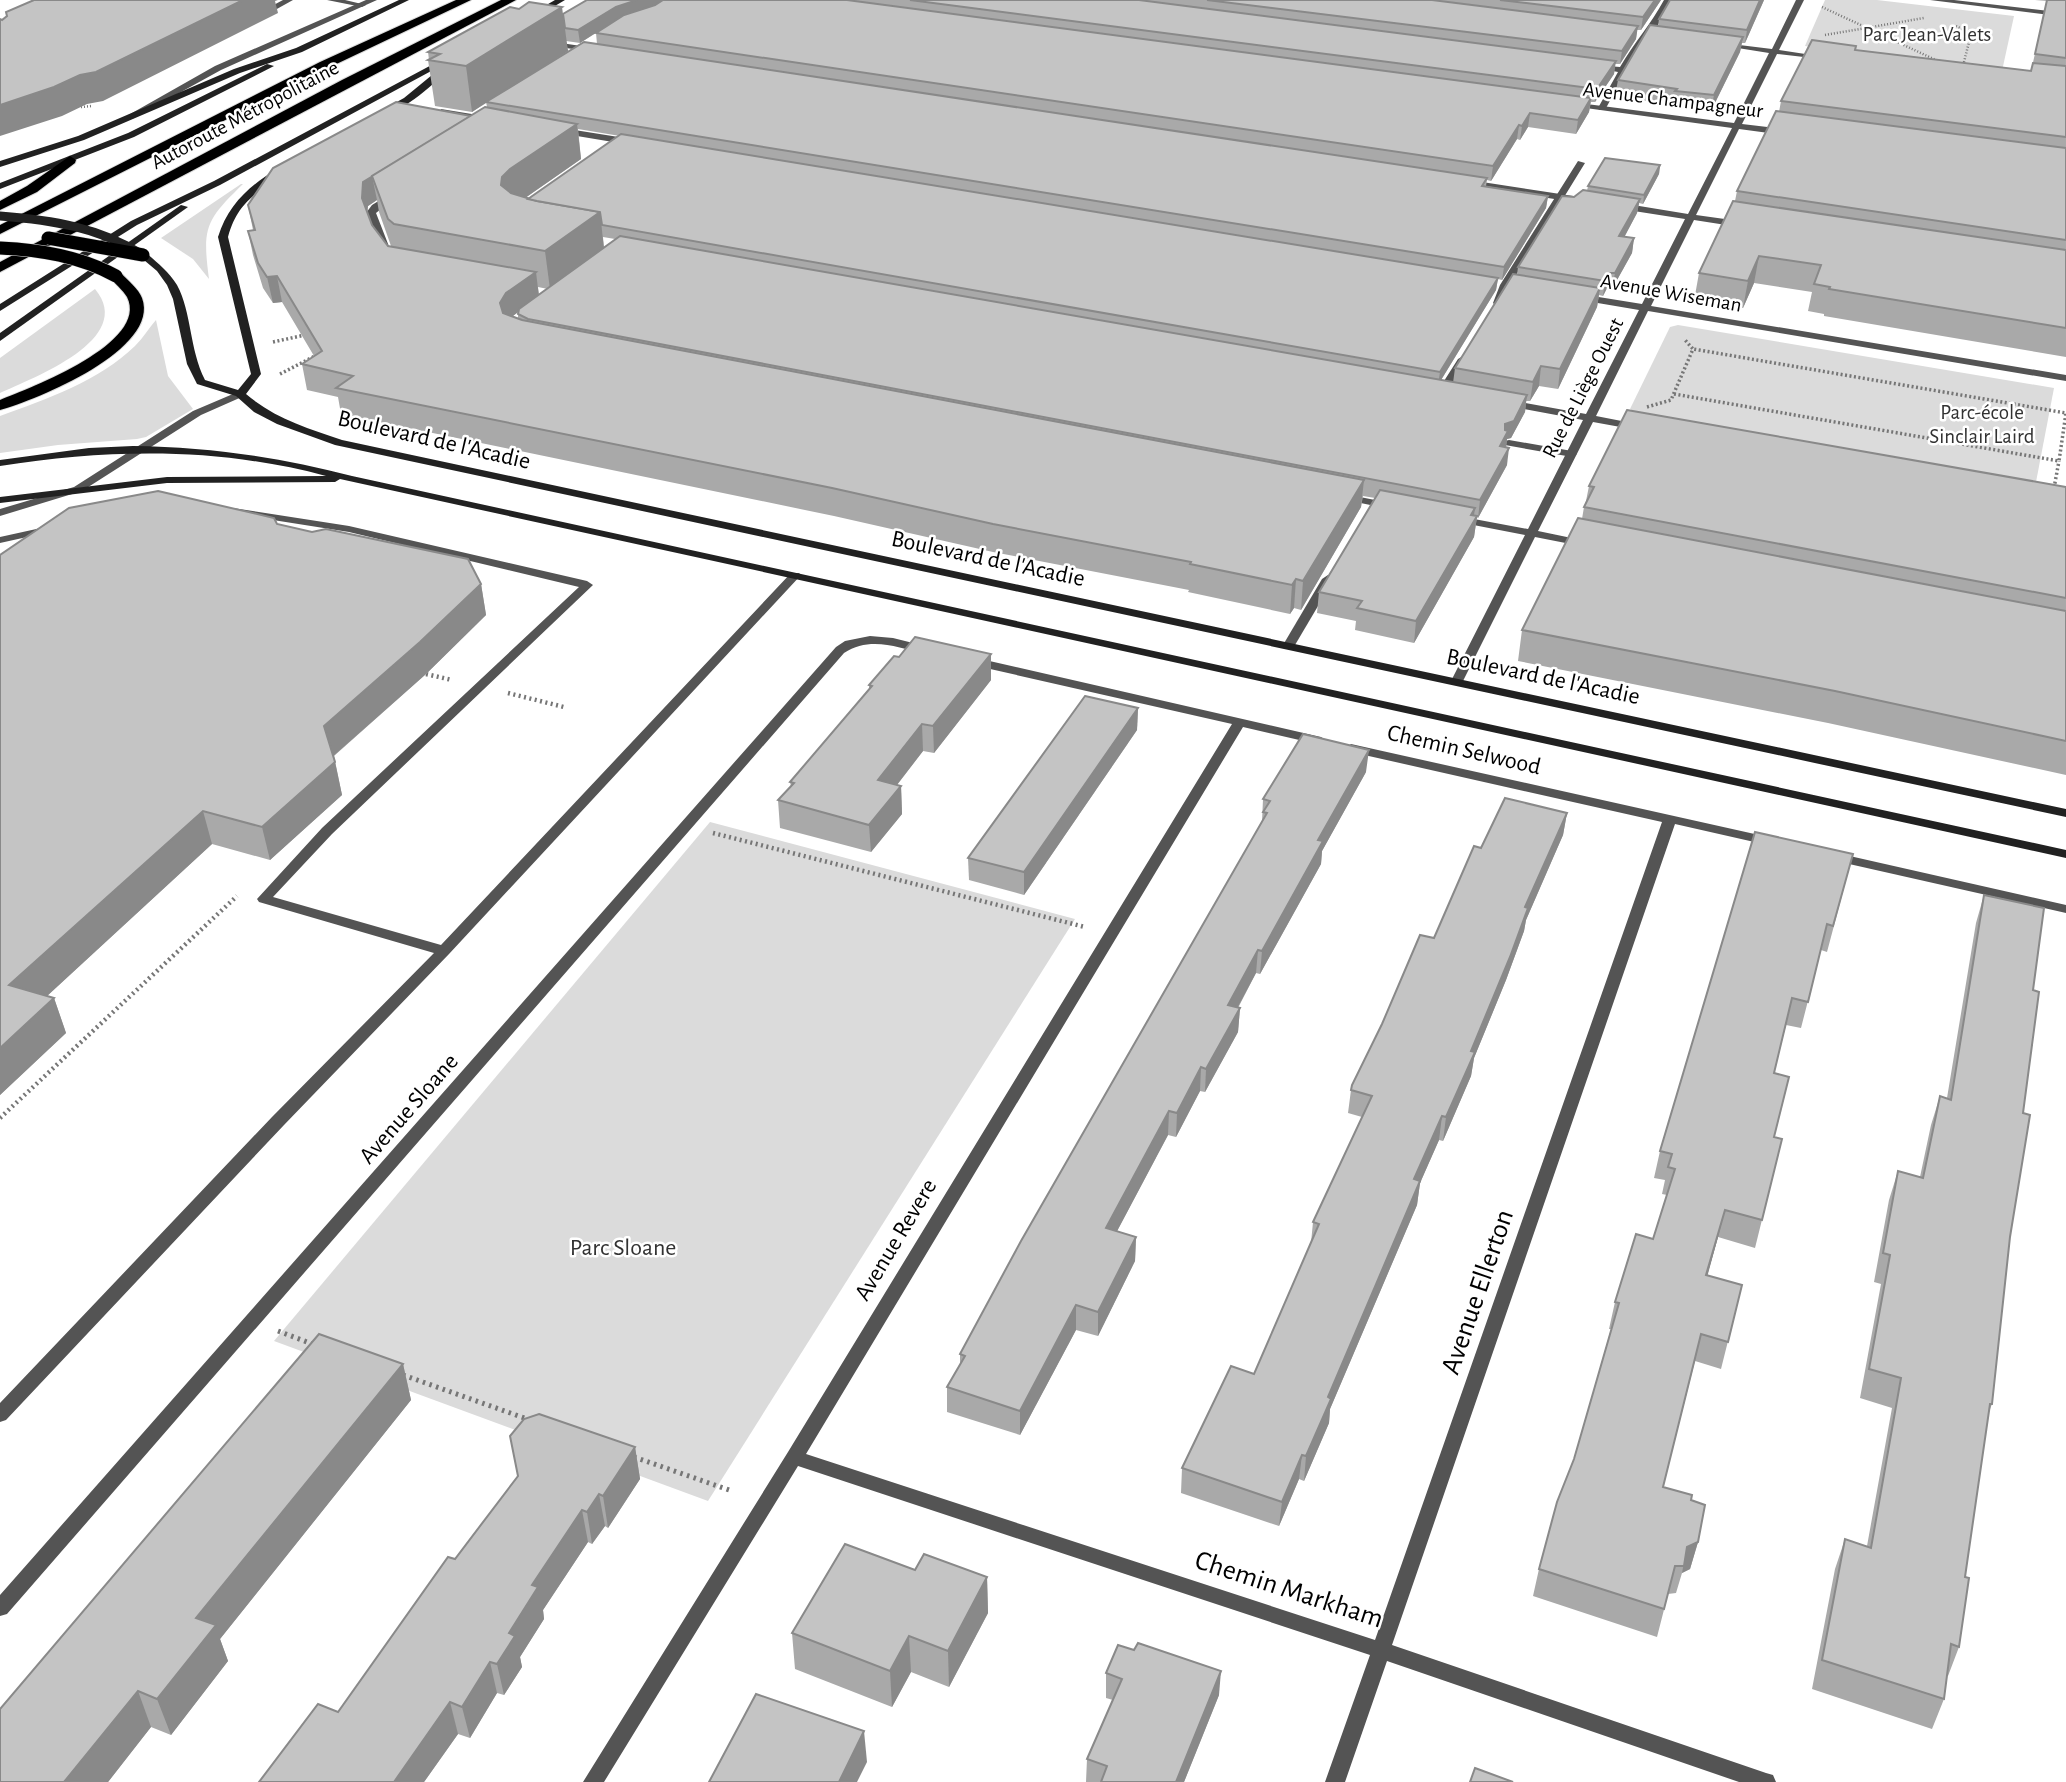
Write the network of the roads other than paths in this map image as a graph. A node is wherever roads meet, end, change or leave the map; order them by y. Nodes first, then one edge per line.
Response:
1 (289, 0) edge
2 (331, 0) edge
3 (373, 0) edge
4 (405, 0) edge
5 (465, 0) edge
6 (510, 0) edge
7 (561, 0) edge
8 (1668, 0) edge
9 (1800, 0) edge
10 (1934, 0) edge
11 (362, 5) junction
12 (421, 6) dead end
13 (272, 8) dead end
14 (2066, 15) edge
15 (528, 18) edge
16 (1632, 34) edge
17 (1646, 36) junction
18 (601, 37) edge
19 (1659, 37) edge
20 (532, 41) edge
21 (1714, 44) edge
22 (584, 49) junction
23 (299, 50) junction
24 (598, 51) edge
25 (1774, 51) junction
26 (575, 55) edge
27 (1836, 59) edge
28 (324, 65) junction
29 (1584, 65) edge
30 (1623, 71) junction
31 (1561, 103) edge
32 (400, 104) junction
33 (414, 106) edge
34 (1602, 108) junction
35 (485, 109) edge
36 (436, 110) edge
37 (474, 116) junction
38 (377, 117) joint
39 (127, 118) junction
40 (391, 119) edge
41 (499, 120) edge
42 (1737, 125) junction
43 (551, 129) edge
44 (1800, 134) edge
45 (621, 140) junction
46 (641, 143) edge
47 (607, 149) edge
48 (70, 160) junction
49 (1581, 163) dead end
50 (0, 164) edge
51 (289, 166) edge
52 (1464, 182) edge
53 (217, 183) junction
54 (0, 186) edge
55 (402, 190) edge
56 (1560, 197) junction
57 (1587, 201) edge
58 (1614, 205) edge
59 (0, 206) edge
60 (0, 216) edge
61 (1691, 216) junction
62 (1745, 225) edge
63 (0, 230) edge
64 (0, 236) edge
65 (0, 248) edge
66 (143, 255) junction
67 (388, 259) edge
68 (0, 268) edge
69 (1491, 283) edge
70 (1505, 285) junction
71 (1518, 287) edge
72 (1567, 295) edge
73 (0, 309) edge
74 (1645, 309) junction
75 (1493, 311) edge
76 (0, 338) edge
77 (1466, 354) edge
78 (2066, 378) edge
79 (1429, 389) edge
80 (1442, 392) junction
81 (240, 394) junction
82 (1455, 394) edge
83 (1494, 401) edge
84 (0, 405) edge
85 (1590, 418) junction
86 (1646, 428) edge
87 (1509, 443) edge
88 (139, 449) junction
89 (1572, 454) junction
90 (0, 463) edge
91 (351, 479) junction
92 (78, 489) junction
93 (1333, 495) edge
94 (0, 500) edge
95 (1399, 507) edge
96 (219, 509) edge
97 (0, 513) edge
98 (1449, 517) edge
99 (58, 527) edge
100 (1532, 533) junction
101 (0, 540) edge
102 (1593, 545) edge
103 (1334, 569) edge
104 (795, 575) junction
105 (1289, 645) junction
106 (936, 653) edge
107 (956, 657) edge
108 (1457, 681) junction
109 (1239, 723) junction
110 (2066, 813) edge
111 (1670, 819) junction
112 (1789, 846) edge
113 (1815, 852) edge
114 (2066, 854) edge
115 (2066, 909) edge
116 (444, 951) junction
117 (0, 1415) edge
118 (794, 1457) junction
119 (0, 1608) edge
120 (1381, 1650) junction
121 (593, 1782) edge
122 (1335, 1782) edge
123 (1766, 1782) edge

1 - 13 street
2 - 11 street
3 - 11 street
4 - 23 main road
5 - 28 highway, Autoroute Métropolitaine
6 - 68 highway, Autoroute Métropolitaine
7 - 15 main road
8 - 17 street
9 - 25 street, Rue de Liège Ouest
10 - 14 street
11 - 39 street
12 - 28 highway
16 - 17 street
17 - 19 street
17 - 30 street
18 - 22 street
20 - 22 street
21 - 25 street
22 - 24 street
22 - 26 street
23 - 39 main road
23 - 48 main road
25 - 27 street
25 - 42 street, Rue de Liège Ouest
28 - 63 highway, Autoroute Métropolitaine
29 - 30 street
30 - 34 street
31 - 34 street, Avenue Champagneur
32 - 33 street
32 - 38 main road
32 - 53 main road
34 - 42 street, Avenue Champagneur
35 - 37 street
36 - 37 street
37 - 41 street
38 - 40 street
39 - 50 main road
42 - 44 street, Avenue Champagneur
42 - 61 street, Rue de Liège Ouest
43 - 45 street
45 - 46 street
45 - 47 street
48 - 54 main road
48 - 59 highway
49 - 56 street
51 - 81 main road
52 - 56 street
53 - 73 main road
53 - 76 main road
55 - 67 street
56 - 57 street
56 - 70 street
58 - 61 street
60 - 66 main road, Boulevard de l'Acadie, bridge
61 - 62 street
61 - 74 street, Rue de Liège Ouest
64 - 66 highway, bridge
65 - 84 highway, bridge
66 - 81 main road, Boulevard de l'Acadie
69 - 70 street
70 - 71 street
70 - 75 street
72 - 74 street, Avenue Wiseman
74 - 78 street, Avenue Wiseman
74 - 85 street, Rue de Liège Ouest
77 - 80 street
79 - 80 street
80 - 82 street
81 - 88 street
81 - 105 main road, Boulevard de l'Acadie
83 - 85 street
85 - 86 street
85 - 89 street, Rue de Liège Ouest
87 - 89 street
88 - 90 main road
88 - 91 main road
88 - 92 street
89 - 100 street, Rue de Liège Ouest
91 - 92 main road
91 - 104 main road
92 - 94 main road
92 - 97 street
93 - 95 street
96 - 116 street
98 - 100 street
99 - 101 street
100 - 102 street
100 - 108 street, Rue de Liège Ouest
103 - 105 street
104 - 114 main road
104 - 116 street
105 - 108 main road, Boulevard de l'Acadie
106 - 119 street, Avenue Sloane
107 - 109 street, Chemin Selwood
108 - 110 main road, Boulevard de l'Acadie
109 - 111 street, Chemin Selwood
109 - 118 street, Avenue Revere
111 - 112 street, Chemin Selwood
111 - 120 street, Avenue Ellerton
113 - 115 street
116 - 117 street
118 - 120 street, Chemin Markham
118 - 121 street, Avenue Revere
120 - 122 street, Avenue Ellerton
120 - 123 street, Chemin Markham

